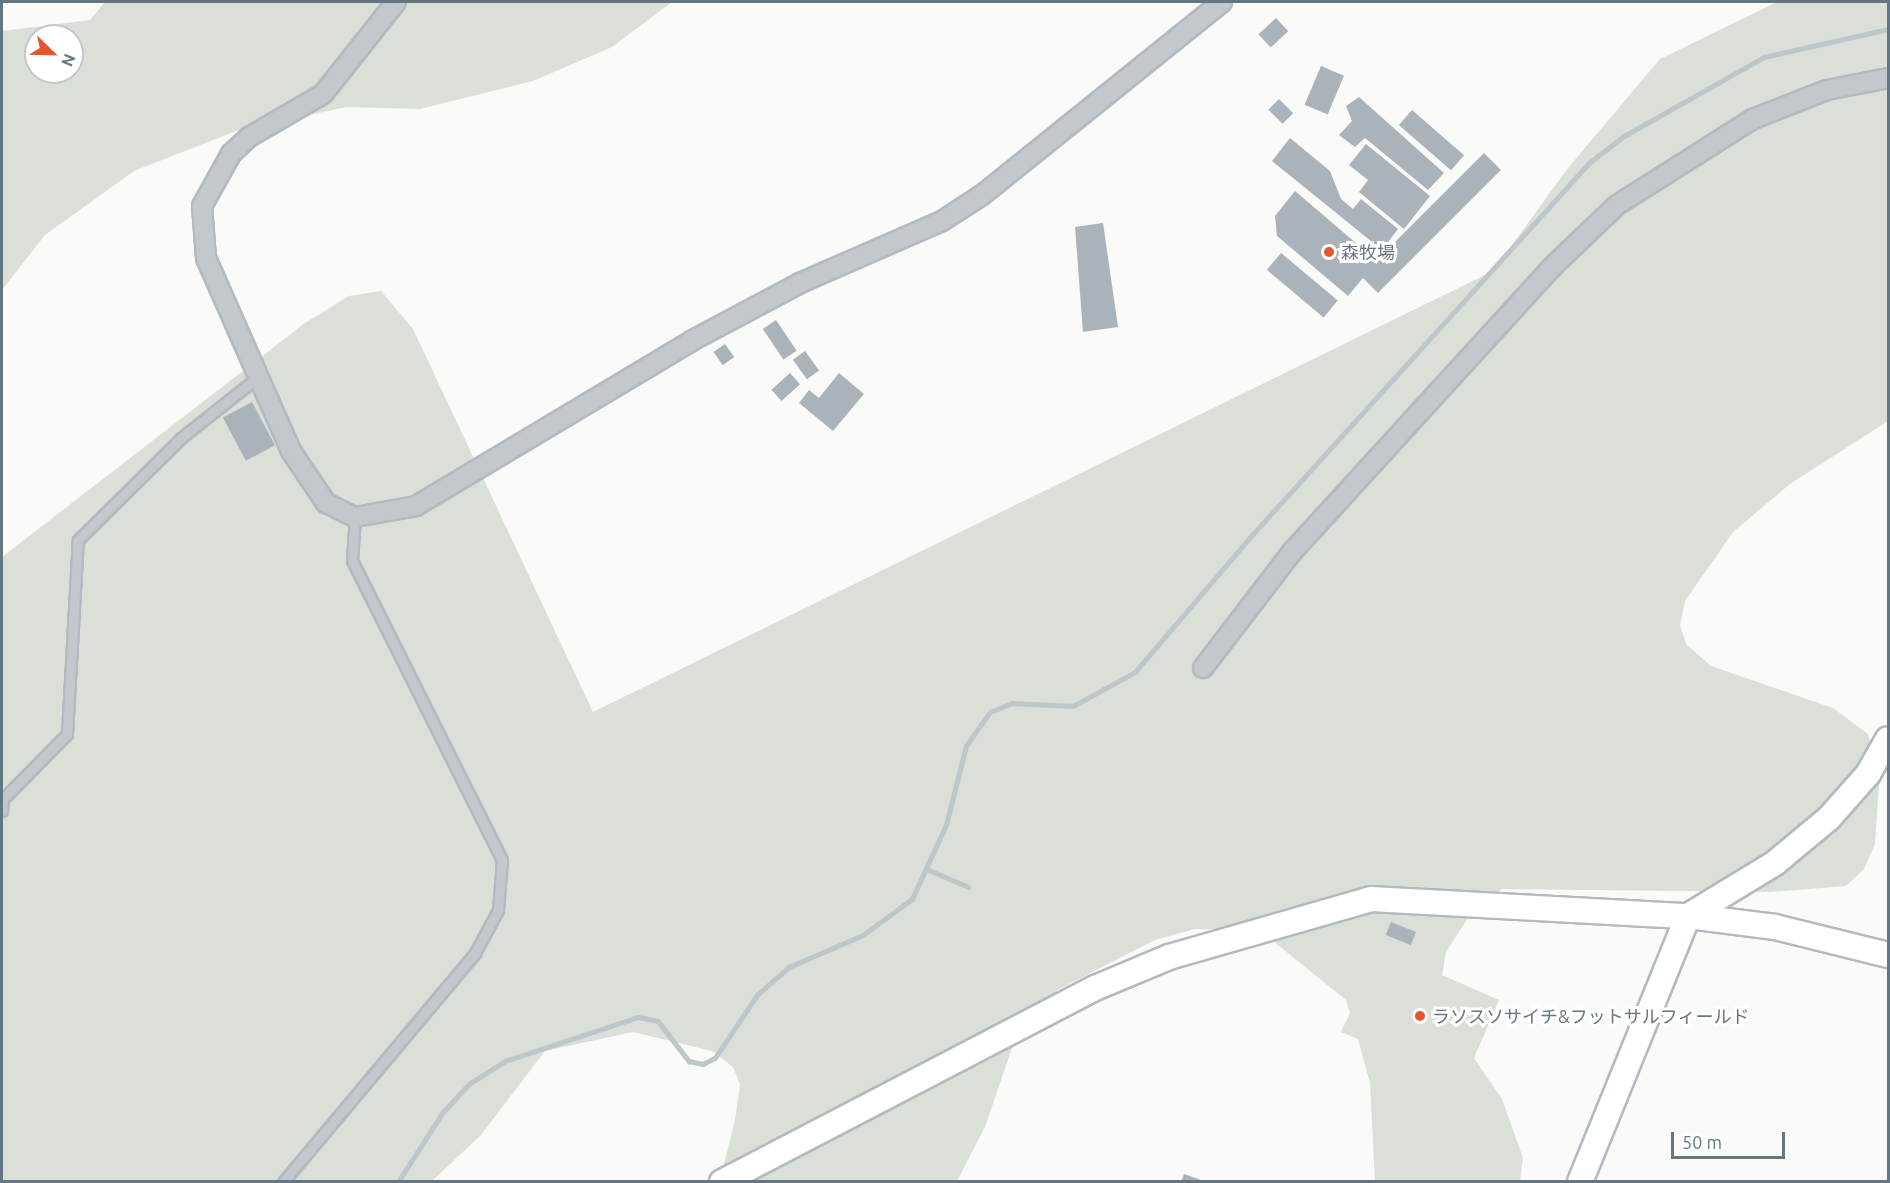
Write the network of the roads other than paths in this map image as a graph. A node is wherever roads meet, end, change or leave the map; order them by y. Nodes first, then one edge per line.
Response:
1 (396, 2) edge
2 (1222, 2) edge
3 (1888, 78) edge
4 (258, 377) junction
5 (355, 517) junction
6 (1203, 668) dead end
7 (1888, 739) edge
8 (2, 811) edge
9 (1688, 916) junction
10 (1888, 955) edge
11 (283, 1182) edge
12 (722, 1182) edge
13 (1580, 1182) edge

1 - 4 street
2 - 5 street
3 - 6 street
4 - 5 street
4 - 8 lane
5 - 11 lane
7 - 9 street
9 - 10 street
9 - 12 street
9 - 13 street

